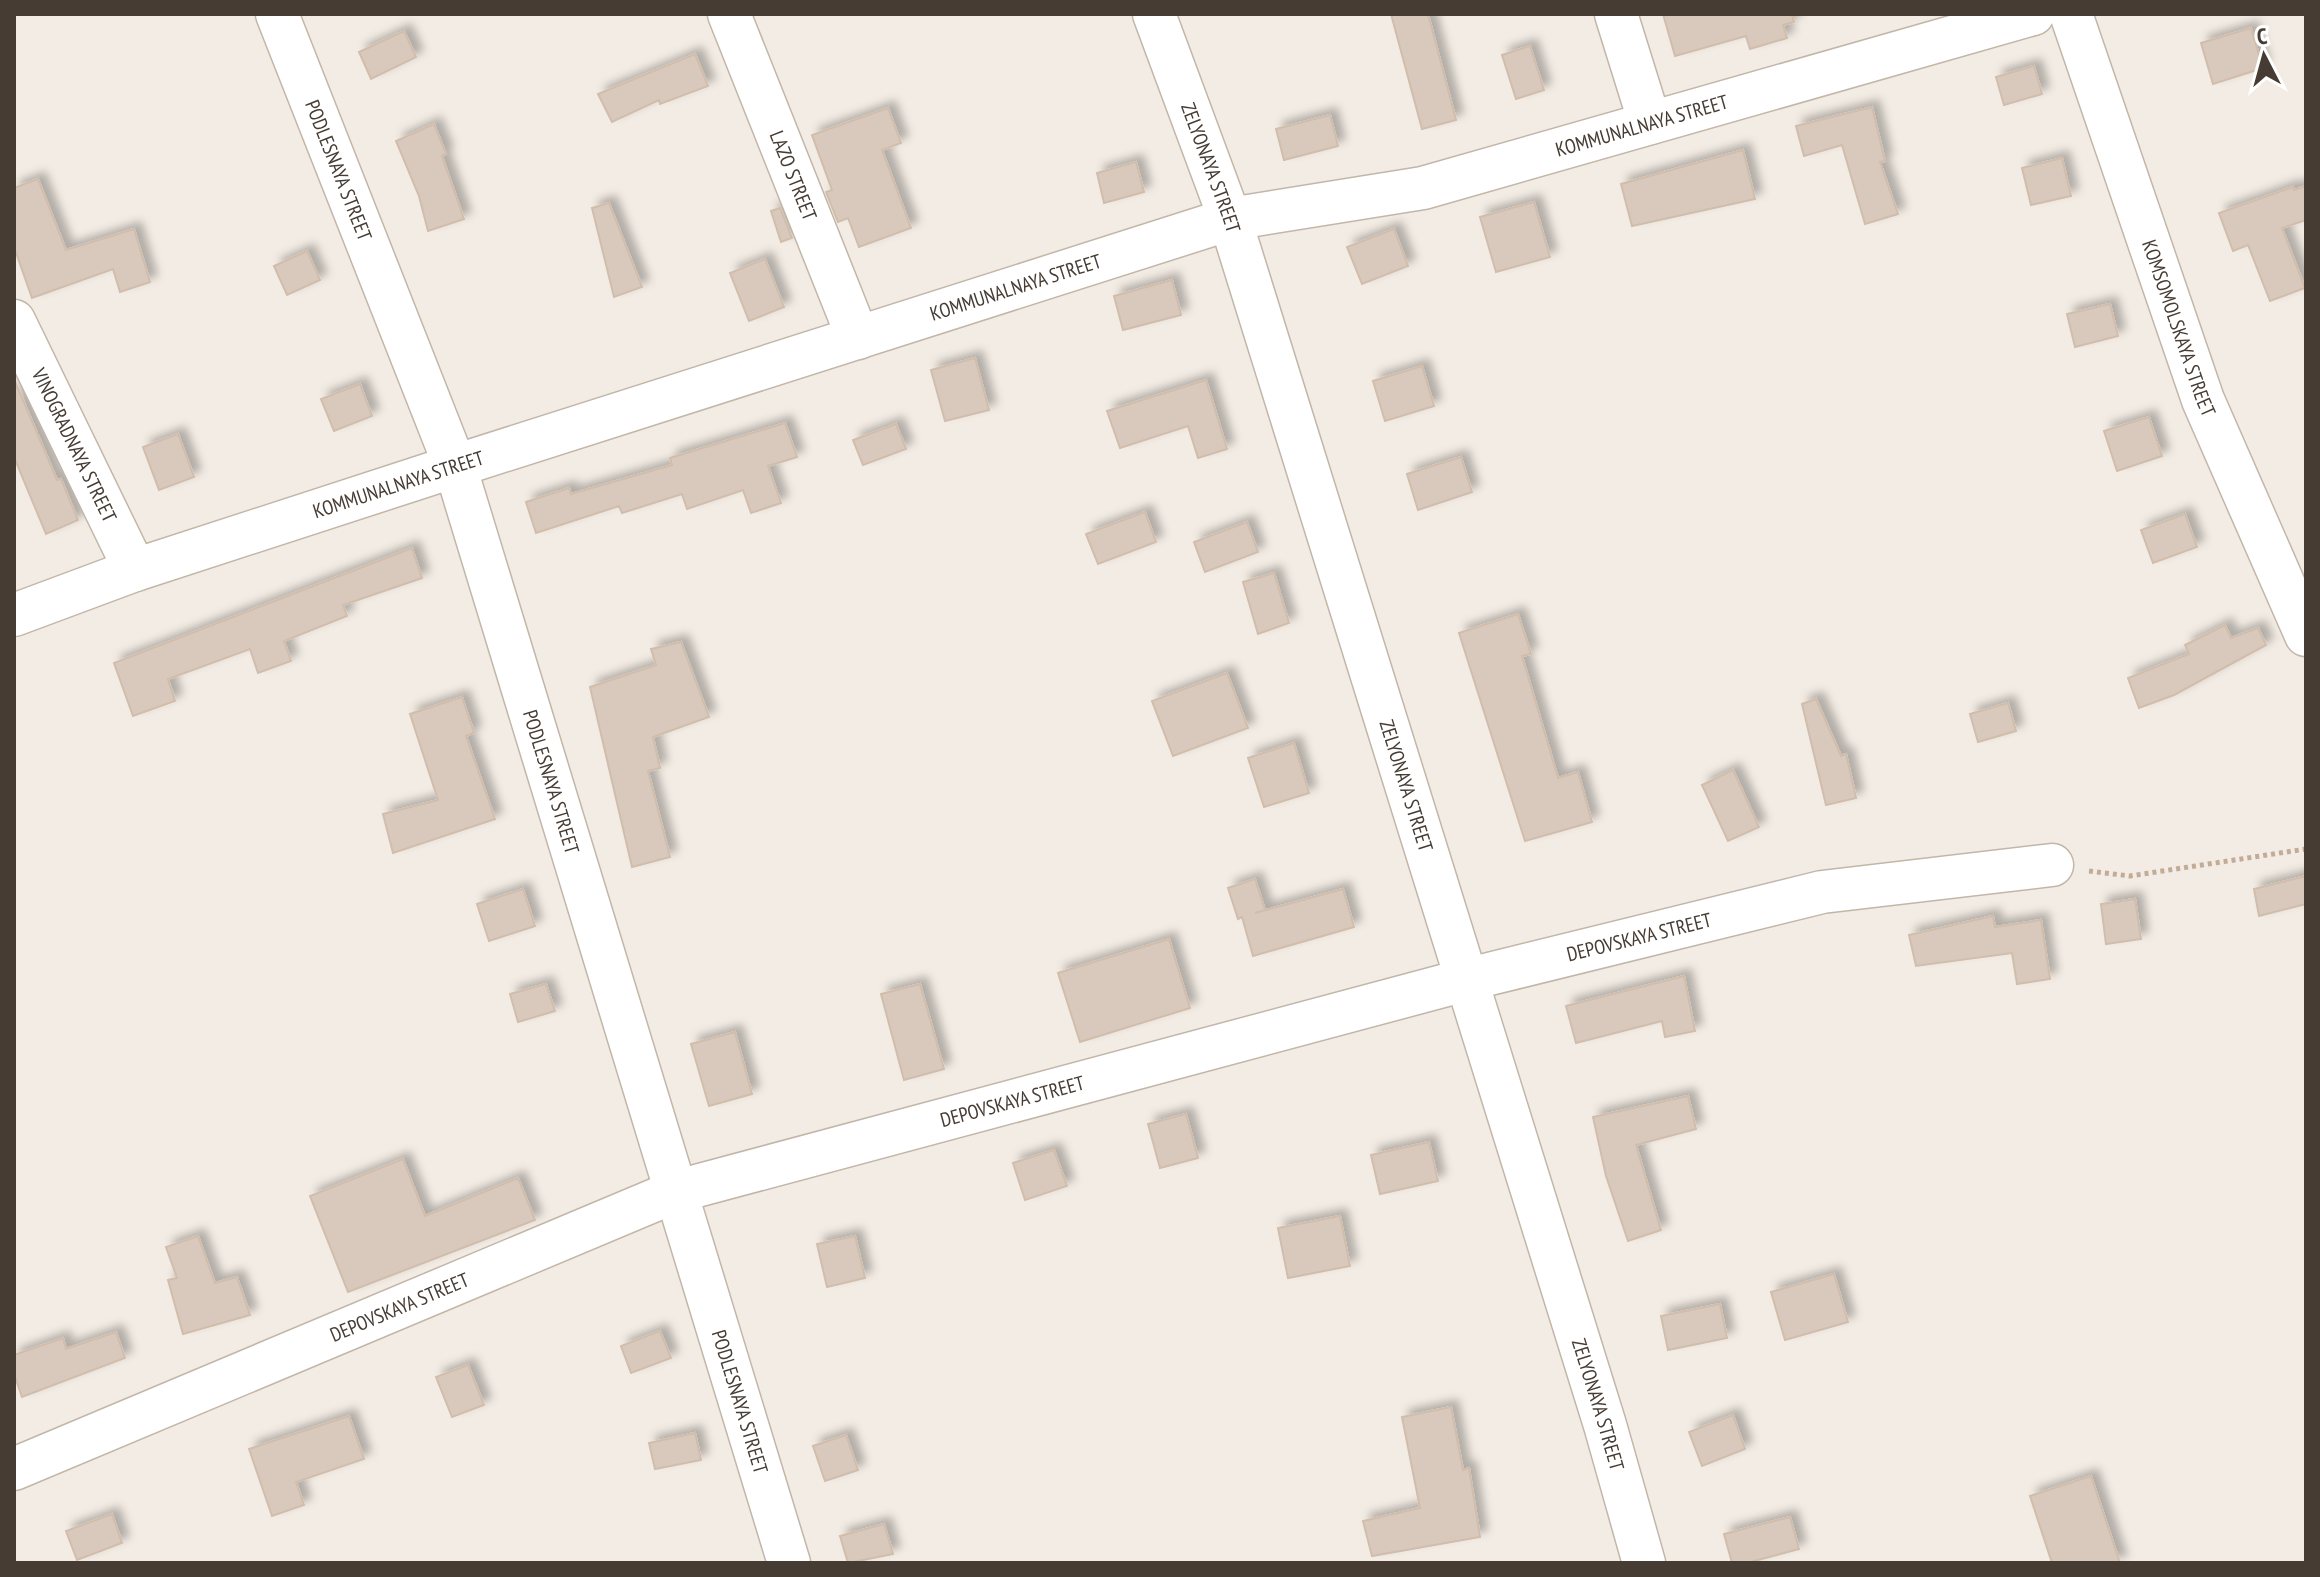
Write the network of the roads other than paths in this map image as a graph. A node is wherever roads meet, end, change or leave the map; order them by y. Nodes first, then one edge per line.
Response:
1 (277, 14) edge
2 (729, 14) edge
3 (1154, 14) edge
4 (1616, 14) edge
5 (2033, 14) edge
6 (2071, 14) edge
7 (1650, 123) junction
8 (1230, 219) junction
9 (14, 321) edge
10 (858, 338) junction
11 (455, 466) junction
12 (135, 570) junction
13 (14, 615) edge
14 (2306, 635) edge
15 (2052, 865) road end
16 (1465, 980) junction
17 (674, 1192) junction
18 (14, 1469) edge
19 (789, 1563) edge
20 (1644, 1563) edge

1 - 11 street, PODLESNAYA STREET
2 - 10 street, LAZO STREET
3 - 8 street, ZELYONAYA STREET
4 - 7 street
5 - 7 street, KOMMUNALNAYA STREET
6 - 14 street, KOMSOMOLSKAYA STREET
7 - 8 street, KOMMUNALNAYA STREET
8 - 10 street, KOMMUNALNAYA STREET
8 - 16 street, ZELYONAYA STREET
9 - 12 street, VINOGRADNAYA STREET
10 - 11 street, KOMMUNALNAYA STREET
11 - 12 street, KOMMUNALNAYA STREET
11 - 17 street, PODLESNAYA STREET
12 - 13 street, KOMMUNALNAYA STREET
15 - 16 street, DEPOVSKAYA STREET
16 - 17 street, DEPOVSKAYA STREET
16 - 20 street, ZELYONAYA STREET
17 - 18 street, DEPOVSKAYA STREET
17 - 19 street, PODLESNAYA STREET

